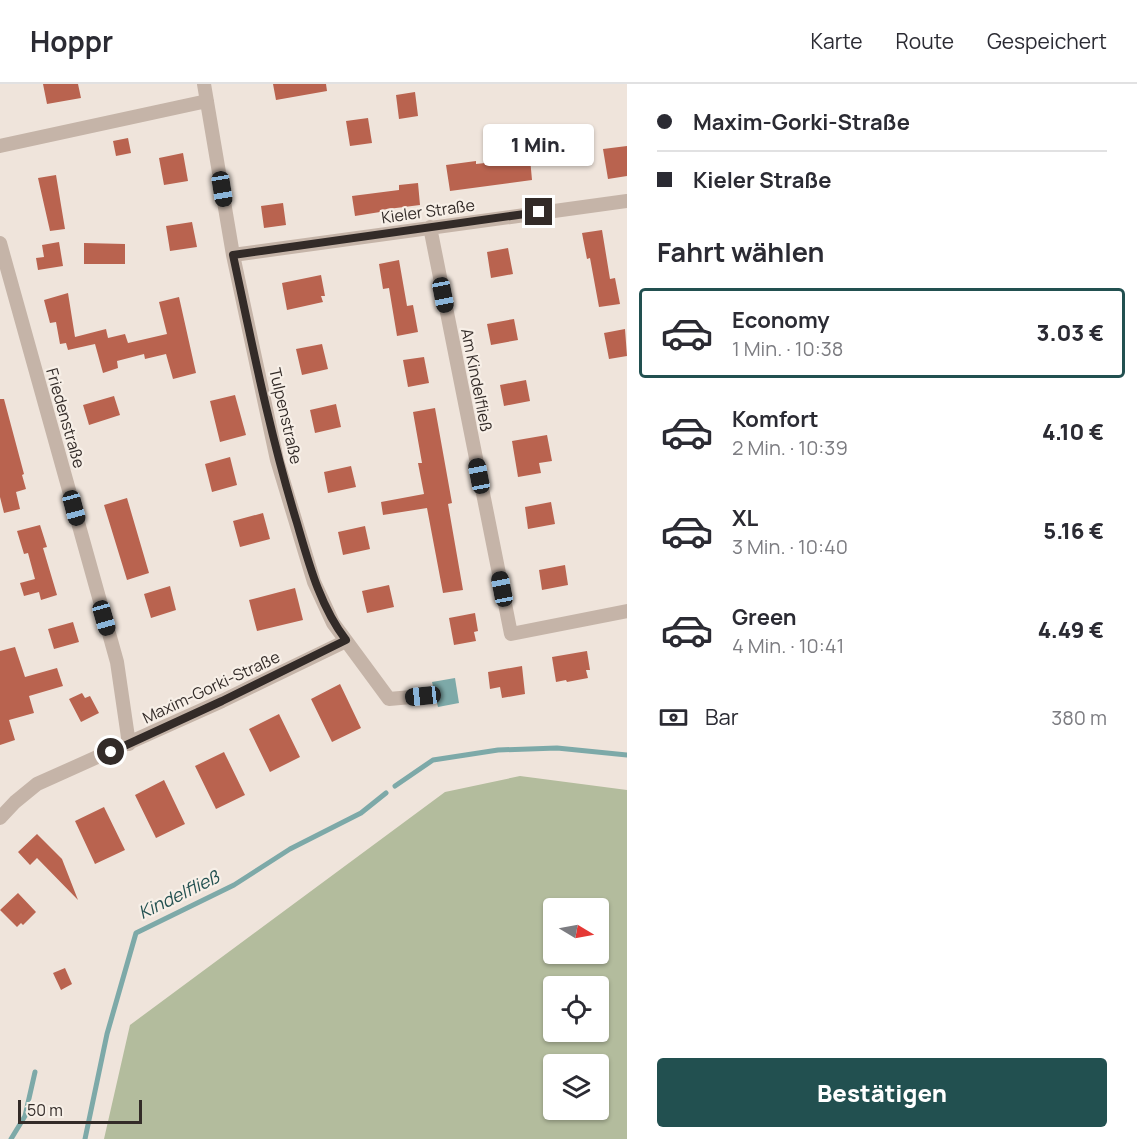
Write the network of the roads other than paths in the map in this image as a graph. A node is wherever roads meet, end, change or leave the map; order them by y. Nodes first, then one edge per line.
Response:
1 (204, 84) edge
2 (207, 101) junction
3 (0, 146) edge
4 (627, 201) edge
5 (430, 227) junction
6 (0, 243) edge
7 (233, 255) junction
8 (627, 611) edge
9 (346, 640) junction
10 (423, 696) dead end
11 (129, 744) junction
12 (0, 818) edge

1 - 2 street, Tulpenstraße
2 - 3 street
2 - 7 street, Tulpenstraße
4 - 5 street, Kieler Straße
5 - 7 street, Kieler Straße
5 - 8 street, Am Kindelfließ
6 - 11 street, Friedenstraße
7 - 9 street, Tulpenstraße
9 - 10 street, Tulpenstraße
9 - 11 street, Maxim-Gorki-Straße
11 - 12 street, Maxim-Gorki-Straße

